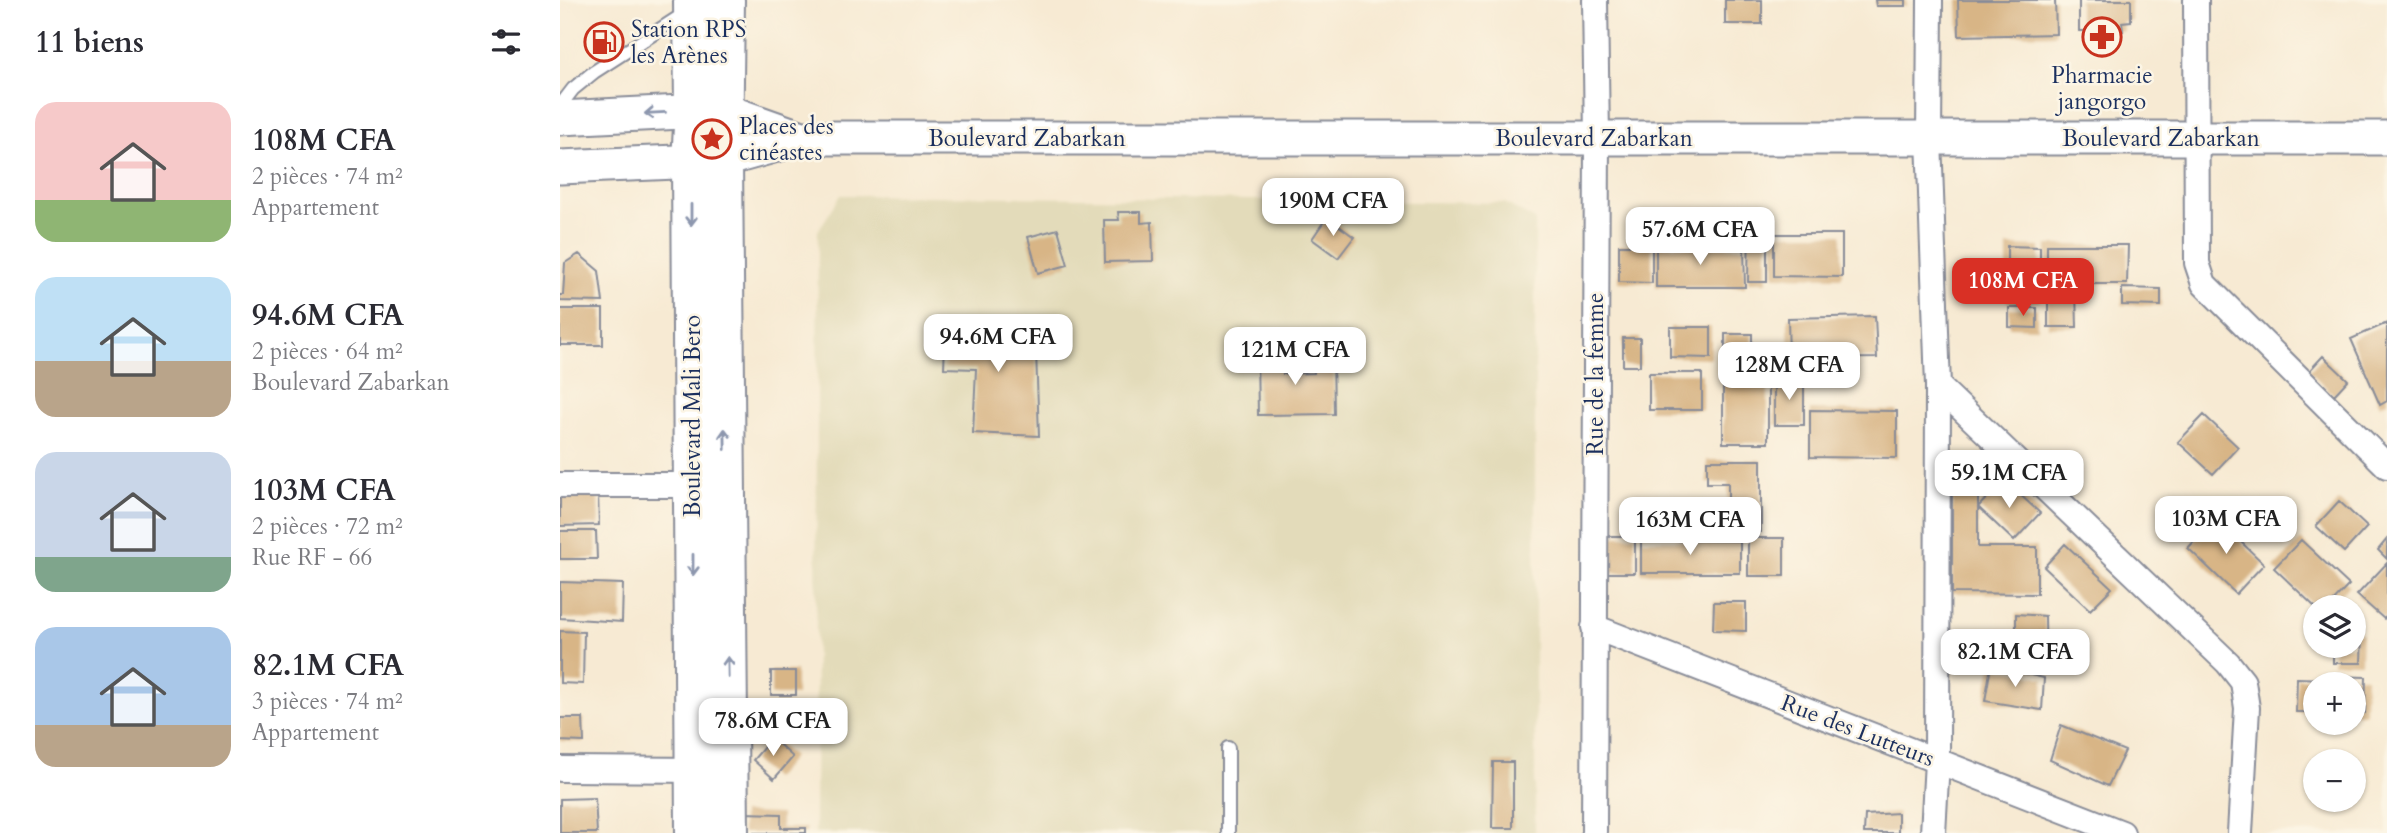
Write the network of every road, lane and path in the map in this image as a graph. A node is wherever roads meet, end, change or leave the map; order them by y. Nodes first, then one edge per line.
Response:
1 (1595, 0) edge
2 (1930, 0) edge
3 (2196, 0) edge
4 (704, 3) edge
5 (560, 106) edge
6 (708, 110) junction
7 (560, 118) edge
8 (802, 138) junction
9 (1597, 138) junction
10 (1929, 138) junction
11 (2197, 138) junction
12 (2387, 138) edge
13 (707, 161) junction
14 (560, 167) edge
15 (1938, 386) junction
16 (2387, 466) edge
17 (560, 485) edge
18 (709, 485) junction
19 (1594, 627) junction
20 (1228, 748) dead end
21 (1937, 761) junction
22 (560, 769) edge
23 (711, 770) junction
24 (695, 833) edge
25 (729, 833) edge
26 (1228, 833) edge
27 (1594, 833) edge
28 (1933, 833) edge
29 (2122, 833) edge
30 (2240, 833) edge

1 - 9 street, Rue de la femme
2 - 10 street
3 - 11 street
4 - 5 lane
4 - 6 main road, Boulevard Mali Bero
6 -> 7 street
6 - 8 street, Boulevard Zabarkan
6 - 13 main road, Boulevard Mali Bero
8 - 9 street, Boulevard Zabarkan
8 - 13 street, Boulevard Zabarkan
9 - 10 street, Boulevard Zabarkan
9 - 19 street, Rue de la femme
10 - 11 street, Boulevard Zabarkan
10 - 15 street
11 - 12 street, Boulevard Zabarkan
11 - 16 street
13 - 14 street, Boulevard Zabarkan
13 - 18 main road, Boulevard Mali Bero
15 - 21 street
15 - 30 street
17 - 18 street
18 - 23 main road, Boulevard Mali Bero
19 - 21 street, Rue des Lutteurs
19 - 27 street, Rue de la femme
20 - 26 lane
21 - 28 street
21 - 29 street, Rue des Lutteurs
22 - 23 street
23 - 24 main road, Boulevard Mali Bero
23 - 25 main road, Boulevard Mali Bero

